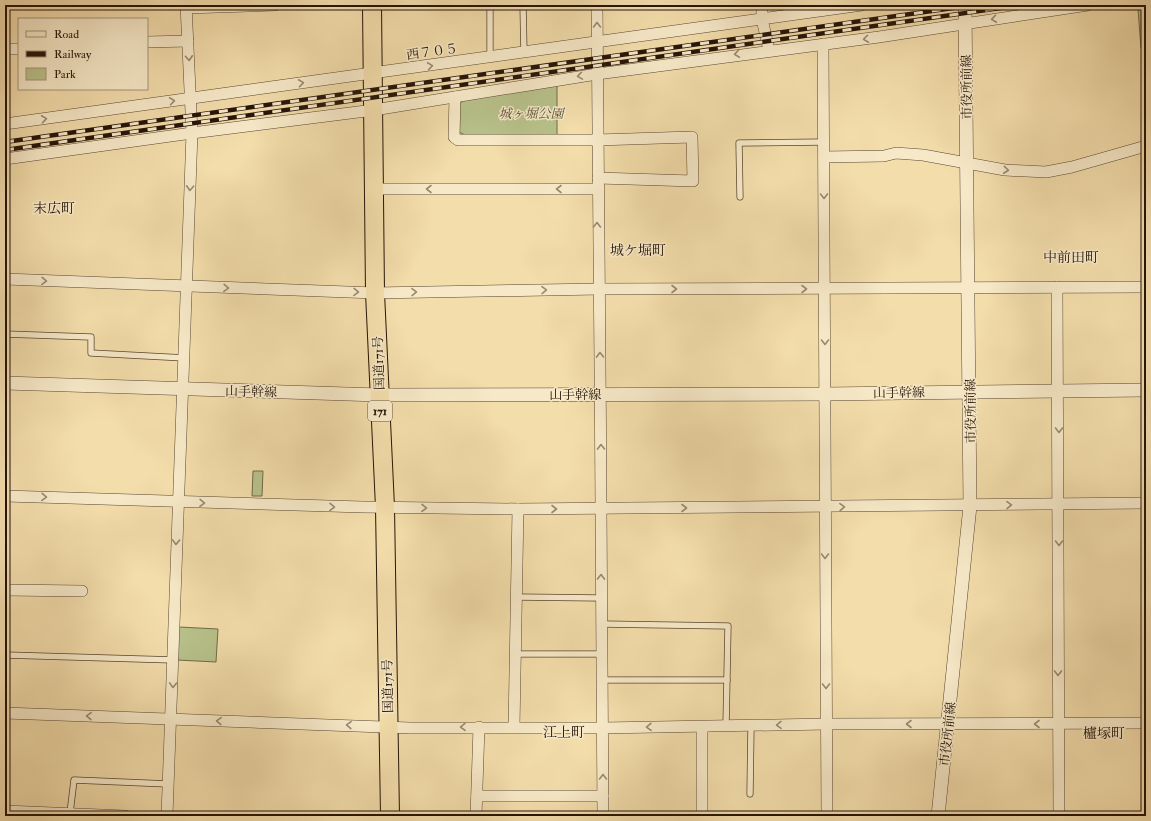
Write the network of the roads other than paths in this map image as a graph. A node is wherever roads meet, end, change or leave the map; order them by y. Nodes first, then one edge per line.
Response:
1 (275, 5) edge
2 (372, 5) edge
3 (490, 5) edge
4 (523, 5) edge
5 (597, 5) edge
6 (762, 5) edge
7 (862, 5) edge
8 (965, 5) edge
9 (1088, 5) edge
10 (186, 6) edge
11 (762, 19) junction
12 (965, 23) junction
13 (188, 40) junction
14 (148, 42) edge
15 (597, 43) junction
16 (823, 44) junction
17 (18, 49) edge
18 (5, 50) edge
19 (769, 50) junction
20 (524, 53) junction
21 (490, 58) junction
22 (373, 73) junction
23 (597, 74) junction
24 (455, 97) junction
25 (191, 98) junction
26 (374, 110) junction
27 (5, 124) edge
28 (192, 133) junction
29 (597, 140) junction
30 (824, 142) junction
31 (1146, 146) edge
32 (824, 157) junction
33 (5, 159) edge
34 (967, 164) junction
35 (598, 184) junction
36 (375, 189) junction
37 (740, 197) dead end
38 (5, 279) edge
39 (187, 286) junction
40 (1057, 287) junction
41 (1146, 287) edge
42 (968, 288) junction
43 (599, 289) junction
44 (826, 289) junction
45 (375, 293) junction
46 (5, 334) edge
47 (185, 358) junction
48 (5, 383) edge
49 (184, 390) junction
50 (1146, 390) edge
51 (970, 391) junction
52 (1059, 391) junction
53 (600, 394) junction
54 (825, 394) junction
55 (379, 395) junction
56 (5, 496) edge
57 (178, 503) junction
58 (1059, 504) junction
59 (1146, 504) edge
60 (970, 506) junction
61 (385, 507) junction
62 (825, 507) junction
63 (602, 508) junction
64 (518, 509) junction
65 (5, 590) edge
66 (82, 591) dead end
67 (516, 597) junction
68 (601, 598) junction
69 (601, 624) junction
70 (514, 654) junction
71 (602, 654) junction
72 (5, 655) edge
73 (174, 660) junction
74 (602, 680) junction
75 (727, 680) junction
76 (5, 713) edge
77 (171, 719) junction
78 (1146, 723) edge
79 (826, 724) junction
80 (948, 724) junction
81 (1058, 724) junction
82 (388, 726) junction
83 (726, 726) junction
84 (751, 726) junction
85 (479, 727) junction
86 (514, 727) junction
87 (702, 727) junction
88 (603, 728) junction
89 (168, 784) junction
90 (750, 794) dead end
91 (477, 796) junction
92 (603, 796) junction
93 (5, 811) edge
94 (70, 814) junction
95 (125, 816) edge
96 (167, 816) edge
97 (390, 816) edge
98 (476, 816) edge
99 (603, 816) edge
100 (702, 816) edge
101 (827, 816) edge
102 (938, 816) edge
103 (1059, 816) edge

1 - 10 street
2 - 22 highway, 国道171号 / 171
3 - 21 lane
4 - 20 lane
15 -> 5 street
6 - 11 street
7 - 11 street, 西７０５
8 - 12 street, 市役所前線
9 -> 12 street
10 - 13 street
11 - 15 street, 西７０５
11 - 19 street
12 -> 16 street
12 - 34 street, 市役所前線
13 - 14 street
13 -> 25 street
15 - 20 street, 西７０５
15 - 23 street
16 - 19 street
16 - 30 street
17 - 18 street
19 -> 23 street
20 - 21 street, 西７０５
22 -> 21 street, 西７０５
25 -> 22 street, 西７０５
22 - 26 highway, 国道171号 / 171
23 -> 24 street
23 - 29 street
24 - 26 street
24 - 29 street
27 -> 25 street, 西７０５
25 - 28 street
26 - 28 street
26 - 36 highway, 国道171号 / 171
28 - 33 street
28 -> 39 street
29 - 35 street
29 - 35 street
30 - 32 street
30 - 37 lane
34 -> 31 street
32 - 34 street
32 -> 44 street
34 - 42 street, 市役所前線
35 -> 36 street
43 -> 35 street
36 - 45 highway, 国道171号 / 171
38 -> 39 street
39 -> 45 street
39 - 47 street
40 - 41 street
40 - 42 street
40 - 52 street
42 - 44 street
42 - 51 street, 市役所前線
43 -> 44 street
45 -> 43 street
53 -> 43 street
44 -> 54 street
45 - 55 highway, 国道171号 / 171
46 - 47 lane
47 - 49 street
48 - 49 street, 山手幹線
49 - 55 street, 山手幹線
49 - 57 street
50 - 52 street, 山手幹線
51 - 52 street, 山手幹線
51 - 54 street, 山手幹線
51 - 60 street, 市役所前線
52 -> 58 street
53 - 54 street, 山手幹線
53 - 55 street, 山手幹線
63 -> 53 street
54 - 62 street
55 - 61 highway, 国道171号 / 171
56 -> 57 street
57 -> 61 street
57 -> 73 street
58 - 59 street
60 -> 58 street
58 -> 81 street
62 -> 60 street
60 - 80 street, 市役所前線
61 -> 64 street
61 - 82 highway, 国道171号 / 171
63 -> 62 street
62 -> 79 street
64 -> 63 street
68 -> 63 street
64 - 67 street
65 - 66 street
67 - 68 lane
67 - 70 street
68 - 69 street
69 - 71 street
69 - 75 lane
70 - 71 lane
70 - 86 street
71 - 74 street
72 - 73 lane
73 -> 77 street
74 - 75 lane
74 - 88 street
75 - 83 lane
77 -> 76 street
82 -> 77 street
77 - 89 street
78 - 81 street
80 -> 79 street
79 -> 84 street
79 - 101 street
81 -> 80 street
80 - 102 street, 市役所前線
81 - 103 street
85 -> 82 street
82 - 97 highway, 国道171号 / 171
83 - 84 street
83 - 87 street
84 - 90 lane
85 - 86 street
85 - 91 street
86 - 88 street
87 -> 88 street
87 - 100 street
92 -> 88 street
89 - 94 lane
89 - 96 street
91 - 92 street
91 - 98 street
92 - 99 street
93 - 94 street
94 - 95 street

